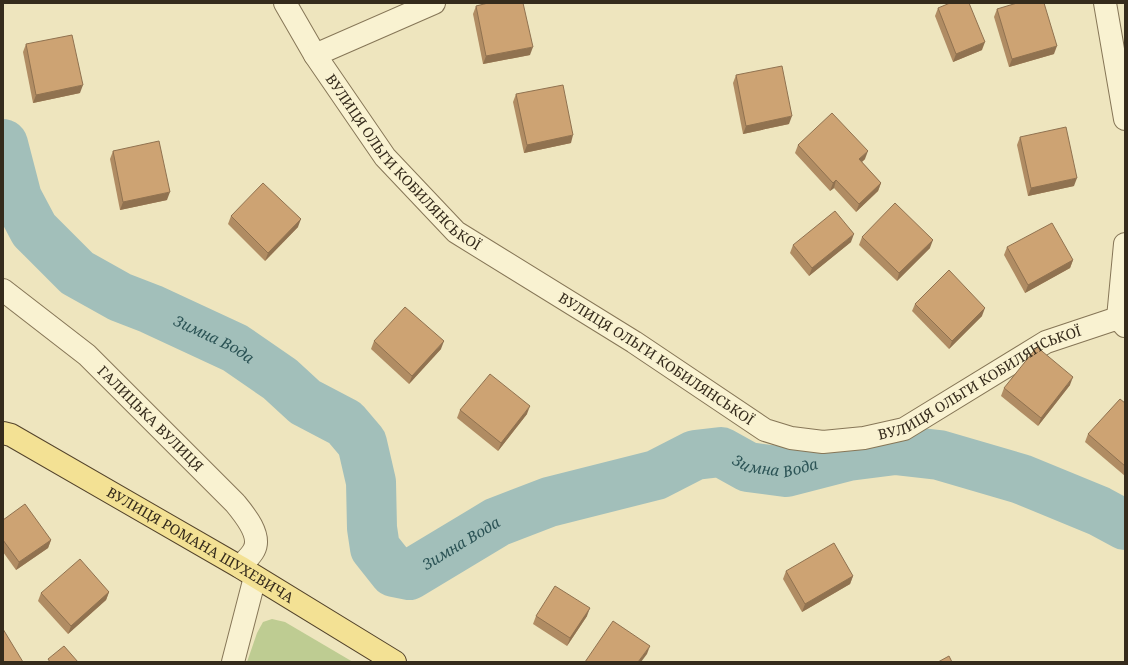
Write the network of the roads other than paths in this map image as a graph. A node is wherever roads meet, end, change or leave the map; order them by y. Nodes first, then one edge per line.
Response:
1 (285, 3) edge
2 (434, 3) edge
3 (1105, 3) edge
4 (315, 55) junction
5 (1125, 119) edge
6 (1125, 244) edge
7 (3, 290) edge
8 (1121, 322) edge
9 (3, 433) edge
10 (248, 572) junction
11 (233, 662) edge
12 (396, 662) edge

1 - 4 street, ВУЛИЦЯ ОЛЬГИ КОБИЛЯНСЬКОЇ
2 - 4 street
3 - 5 street
4 - 8 street, ВУЛИЦЯ ОЛЬГИ КОБИЛЯНСЬКОЇ
6 - 8 street
7 - 10 street, ГАЛИЦЬКА ВУЛИЦЯ
9 - 10 main road, ВУЛИЦЯ РОМАНА ШУХЕВИЧА
10 - 11 street
10 - 12 main road, ВУЛИЦЯ РОМАНА ШУХЕВИЧА

